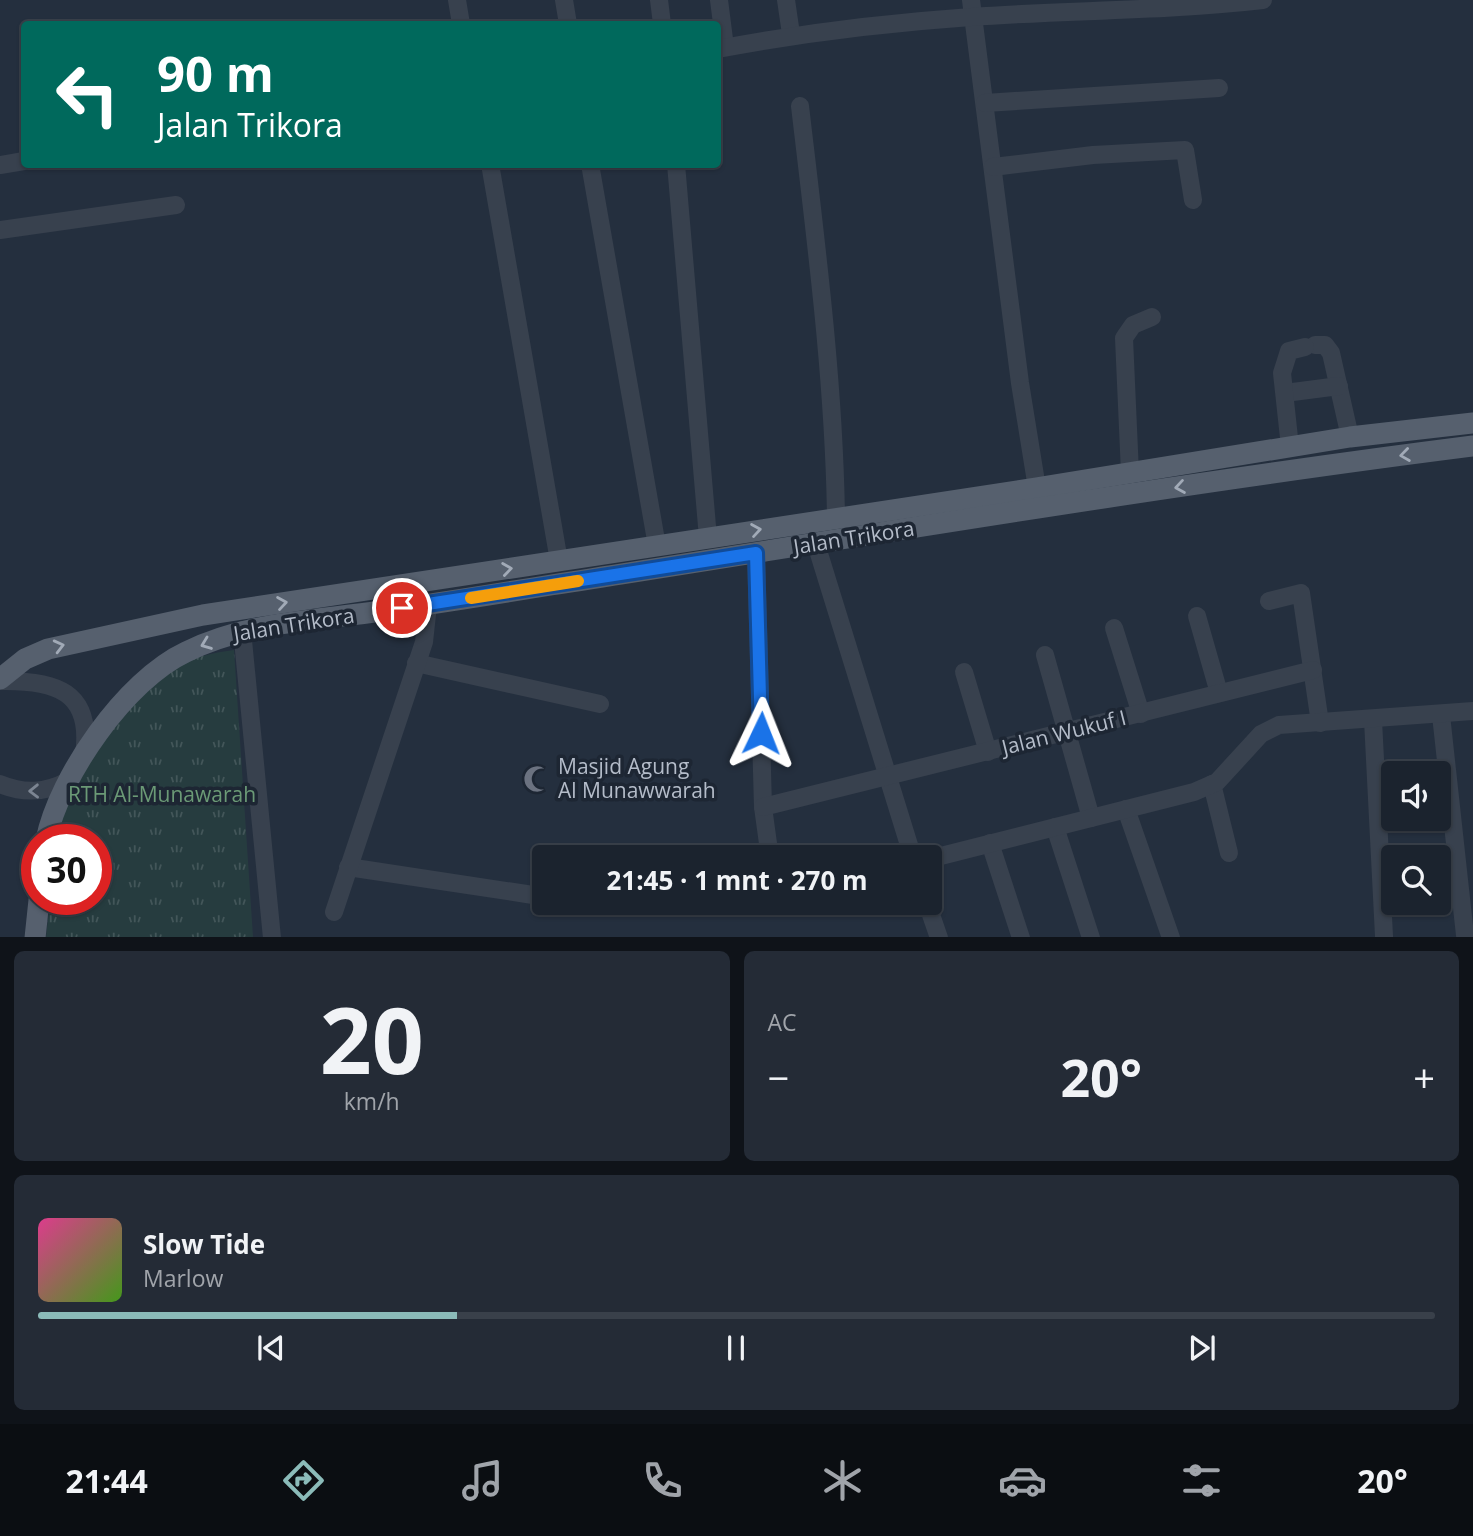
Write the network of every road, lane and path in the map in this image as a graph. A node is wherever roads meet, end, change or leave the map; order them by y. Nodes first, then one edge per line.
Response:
1 (457, 0) edge
2 (564, 0) edge
3 (659, 0) edge
4 (719, 0) edge
5 (786, 0) edge
6 (1263, 0) edge
7 (972, 8) edge
8 (460, 21) edge
9 (568, 21) edge
10 (662, 21) edge
11 (720, 21) edge
12 (791, 34) junction
13 (721, 48) edge
14 (1219, 88) dead end
15 (985, 103) junction
16 (800, 106) dead end
17 (21, 162) edge
18 (0, 165) edge
19 (993, 167) junction
20 (491, 168) edge
21 (591, 168) edge
22 (676, 168) edge
23 (1192, 200) dead end
24 (176, 205) dead end
25 (0, 230) edge
26 (1152, 317) dead end
27 (1339, 386) junction
28 (1285, 393) junction
29 (1473, 423) edge
30 (1350, 437) junction
31 (1473, 446) edge
32 (1290, 447) junction
33 (1130, 473) junction
34 (1037, 488) junction
35 (981, 507) junction
36 (836, 517) junction
37 (708, 538) junction
38 (816, 544) junction
39 (657, 546) junction
40 (756, 553) junction
41 (559, 561) junction
42 (426, 582) junction
43 (1269, 601) dead end
44 (428, 605) junction
45 (1197, 616) dead end
46 (1114, 628) dead end
47 (242, 629) junction
48 (1045, 655) dead end
49 (416, 663) junction
50 (1313, 670) junction
51 (964, 672) dead end
52 (0, 680) edge
53 (1219, 693) junction
54 (600, 704) dead end
55 (1473, 711) edge
56 (1141, 714) junction
57 (1441, 715) junction
58 (1373, 720) junction
59 (1320, 723) junction
60 (1068, 732) junction
61 (988, 752) junction
62 (84, 756) junction
63 (887, 778) junction
64 (68, 781) junction
65 (0, 784) edge
66 (1212, 784) junction
67 (763, 807) junction
68 (1126, 808) junction
69 (1091, 818) junction
70 (49, 824) edge
71 (1055, 827) junction
72 (990, 843) junction
73 (768, 845) edge
74 (909, 845) edge
75 (1229, 853) dead end
76 (942, 856) edge
77 (348, 867) junction
78 (532, 895) edge
79 (334, 912) dead end
80 (37, 915) edge
81 (931, 915) edge
82 (1465, 935) dead end
83 (1384, 936) edge
84 (35, 937) edge
85 (272, 937) edge
86 (939, 937) edge
87 (1021, 937) edge
88 (1091, 937) edge
89 (1171, 937) edge

1 - 8 street
2 - 9 street
3 - 10 street
4 - 11 street
5 - 12 street
6 - 7 street
7 - 12 street
7 - 15 street
12 - 13 street
14 - 15 street
15 - 19 street
16 - 36 street
17 - 18 street
19 - 23 street
19 - 34 street
20 - 41 street
21 - 39 street
22 - 37 street
24 - 25 street
26 - 33 street
27 - 28 street
27 - 28 street
27 - 30 street
28 - 32 street
29 - 30 main road, Jalan Trikora
30 - 32 main road, Jalan Trikora
31 -> 35 main road, Jalan Trikora
32 - 33 main road, Jalan Trikora
33 - 34 main road, Jalan Trikora
34 - 35 main road, Jalan Trikora
35 - 36 main road, Jalan Trikora
35 - 38 main road, Jalan Trikora
37 -> 36 main road, Jalan Trikora
37 - 39 main road, Jalan Trikora
38 - 40 main road, Jalan Trikora
38 - 63 street
39 - 41 main road, Jalan Trikora
40 - 44 main road, Jalan Trikora
40 - 67 street
42 -> 41 main road, Jalan Trikora
42 - 44 main road
52 -> 42 main road, Jalan Trikora
43 - 50 street
44 - 47 main road, Jalan Trikora
44 - 49 street
45 - 53 street
46 - 56 street
47 -> 62 main road, Jalan Trikora
47 - 85 street
48 - 60 street
49 - 54 street
49 - 77 street
50 - 53 street, Jalan Wukuf I
50 - 59 street
51 - 61 street
52 - 62 street
53 - 56 street, Jalan Wukuf I
55 - 57 street
56 - 60 street, Jalan Wukuf I
57 - 58 street
57 - 82 street
58 - 59 street
58 - 83 street
59 - 66 street
60 - 61 street, Jalan Wukuf I
60 - 69 street
61 - 63 street, Jalan Wukuf I
62 - 64 main road, Jalan Trikora
63 - 67 street, Jalan Wukuf I
63 - 74 street
64 -> 65 street
64 - 70 main road, Jalan Trikora
66 - 68 street
66 - 75 street
67 - 73 street
68 - 69 street
68 - 89 street
69 - 71 street
71 - 72 street
71 - 88 street
72 - 76 street
72 - 87 street
77 - 78 street
77 - 79 street
80 - 84 main road
81 - 86 street

